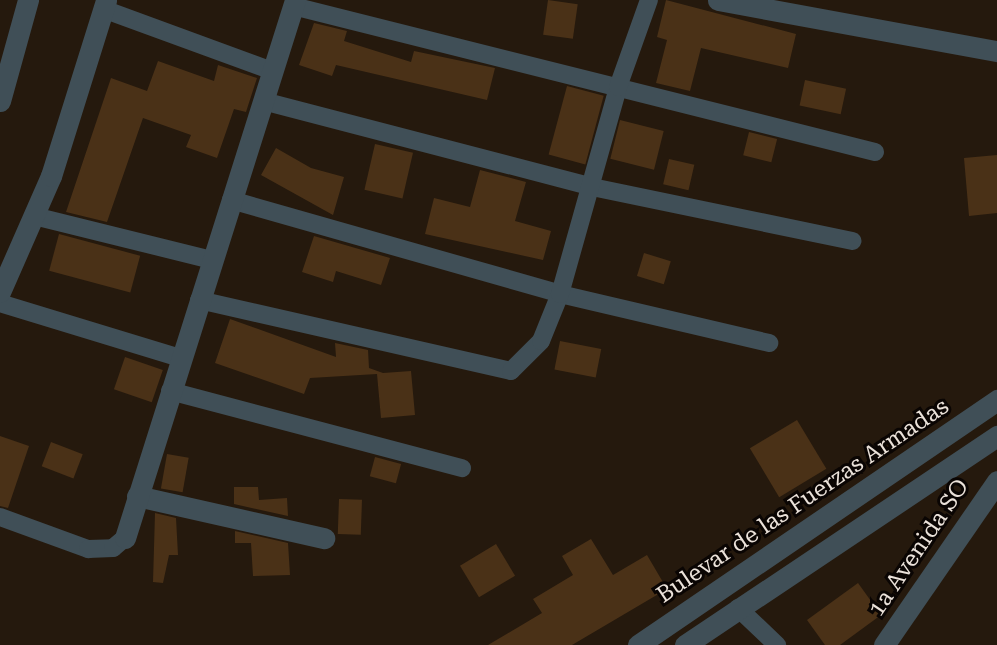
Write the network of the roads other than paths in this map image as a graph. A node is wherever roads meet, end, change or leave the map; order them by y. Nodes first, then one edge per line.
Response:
1 (28, 0) edge
2 (649, 0) edge
3 (718, 0) edge
4 (294, 3) edge
5 (104, 4) edge
6 (997, 51) edge
7 (272, 71) junction
8 (618, 87) junction
9 (0, 101) edge
10 (263, 101) junction
11 (875, 152) dead end
12 (592, 187) junction
13 (231, 200) junction
14 (34, 216) junction
15 (852, 241) dead end
16 (212, 260) junction
17 (0, 292) edge
18 (560, 294) junction
19 (199, 300) junction
20 (0, 303) edge
21 (769, 343) dead end
22 (180, 358) junction
23 (170, 391) junction
24 (997, 400) edge
25 (997, 436) edge
26 (462, 468) dead end
27 (997, 481) edge
28 (137, 496) junction
29 (0, 517) edge
30 (125, 538) joint
31 (324, 538) dead end
32 (738, 608) junction
33 (638, 645) edge
34 (685, 645) edge
35 (777, 645) edge
36 (884, 645) edge

1 - 9 street
2 - 8 lane
3 - 6 street
4 - 7 street
4 - 8 lane
5 - 7 lane
5 - 14 street
7 - 10 street
8 - 11 lane
8 - 12 lane
10 - 12 lane
10 - 13 street
12 - 15 lane
12 - 18 lane
13 - 16 street
13 - 18 lane
14 - 16 lane
14 - 17 street
16 - 19 street
18 - 19 lane
18 - 21 lane
19 - 22 street
20 - 22 lane
22 - 23 street
23 - 26 lane
23 - 28 street
24 - 33 street, Bulevar de las Fuerzas Armadas
25 - 32 street
27 - 36 street, 1a Avenida SO
28 - 30 street
28 - 31 street
29 - 30 lane
32 - 34 street
32 - 35 lane

